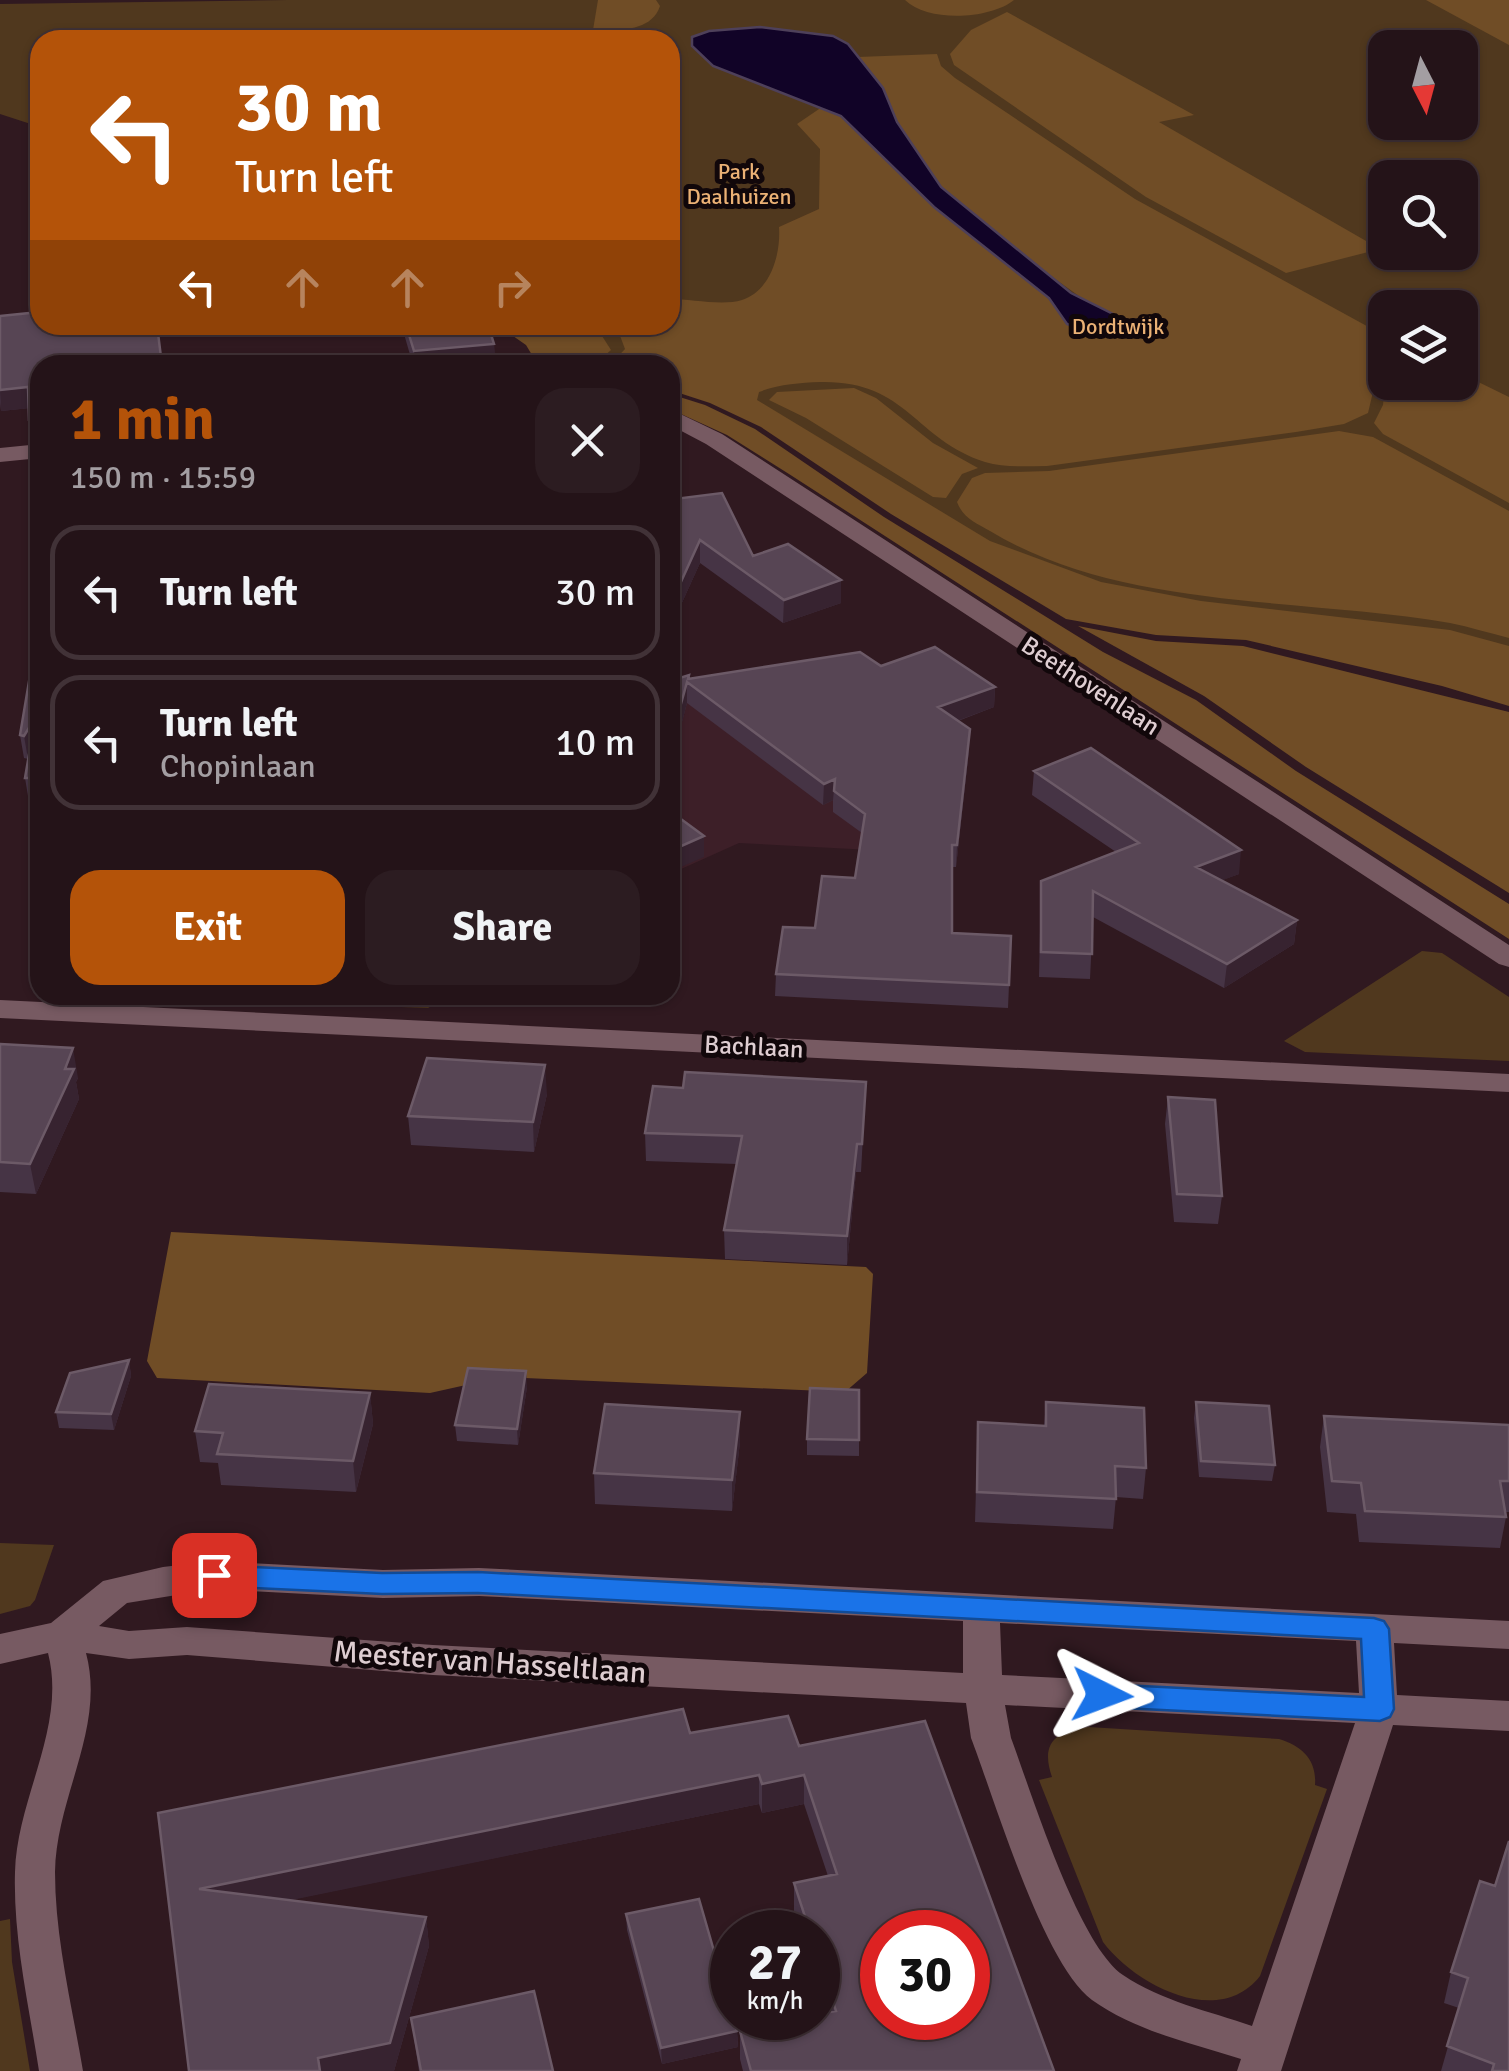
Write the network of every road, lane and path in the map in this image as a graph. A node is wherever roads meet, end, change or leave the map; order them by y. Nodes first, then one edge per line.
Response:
1 (680, 421) edge
2 (30, 453) edge
3 (0, 455) edge
4 (1509, 958) edge
5 (273, 1009) edge
6 (0, 1010) edge
7 (1509, 1083) edge
8 (981, 1606) junction
9 (1374, 1629) junction
10 (62, 1635) junction
11 (1509, 1635) edge
12 (0, 1649) edge
13 (983, 1689) junction
14 (1380, 1709) junction
15 (1509, 1716) edge
16 (1262, 2060) edge
17 (60, 2071) edge

1 - 4 street, Beethovenlaan
2 - 3 street
5 - 6 street, Bachlaan
5 - 7 street, Bachlaan
8 - 9 street
8 - 10 street
8 - 13 street
9 - 11 street
9 - 14 street
10 - 12 street, Meester van Hasseltlaan
10 - 13 street, Meester van Hasseltlaan
10 - 17 street
13 - 14 street, Meester van Hasseltlaan
13 - 16 street
14 - 15 street, Meester van Hasseltlaan
14 - 16 street

